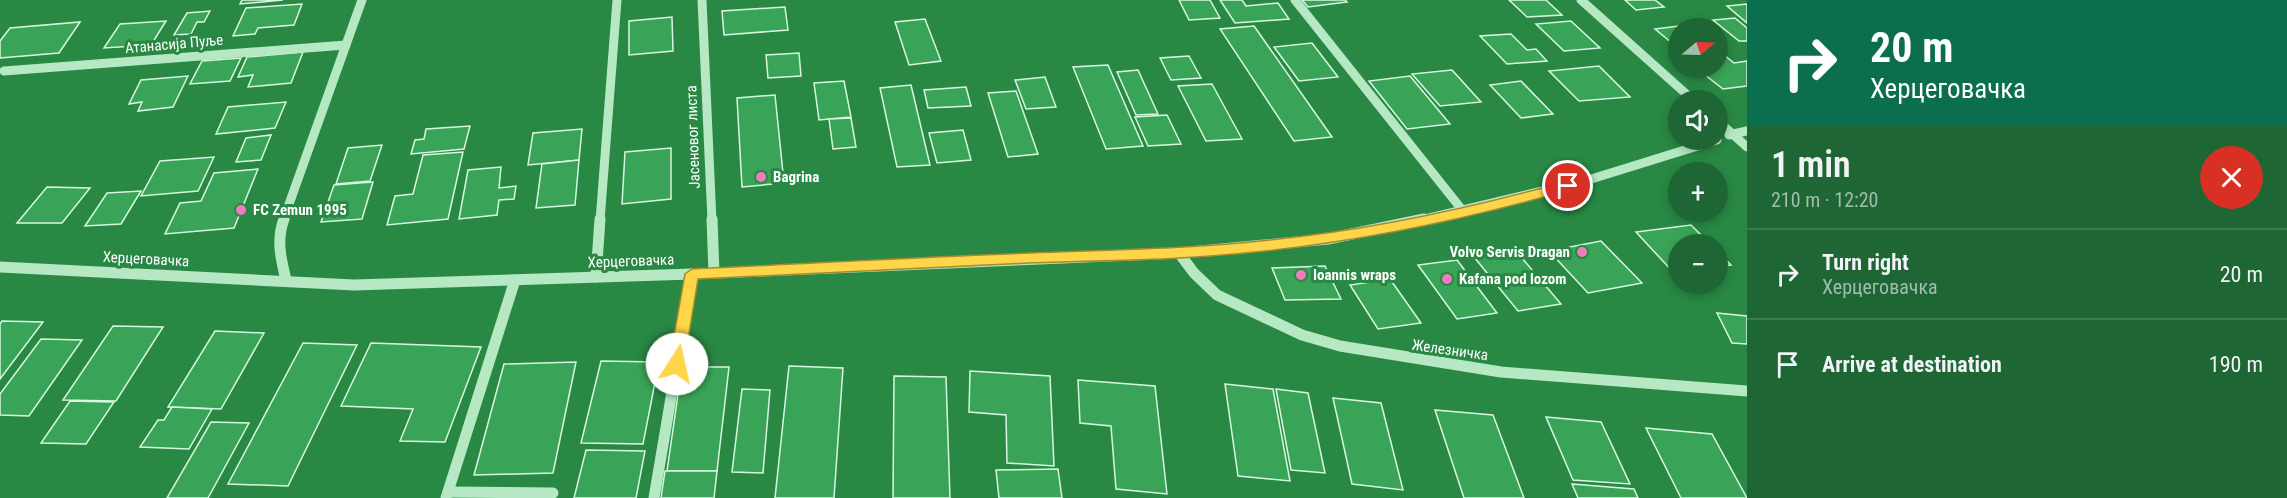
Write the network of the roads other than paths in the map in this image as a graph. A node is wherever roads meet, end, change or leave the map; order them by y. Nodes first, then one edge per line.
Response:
1 (362, 0) edge
2 (617, 0) edge
3 (702, 0) edge
4 (1295, 0) edge
5 (1581, 0) edge
6 (346, 45) junction
7 (4, 71) dead end
8 (1682, 90) edge
9 (1728, 131) edge
10 (1747, 131) edge
11 (1732, 134) junction
12 (1728, 135) edge
13 (1747, 147) edge
14 (1682, 150) edge
15 (1463, 212) junction
16 (1179, 253) junction
17 (0, 267) edge
18 (714, 273) junction
19 (692, 274) junction
20 (596, 277) junction
21 (286, 280) junction
22 (514, 280) junction
23 (1747, 391) edge
24 (553, 494) dead end
25 (447, 495) edge
26 (654, 498) edge

1 - 6 street
2 - 20 street
3 - 18 street, Јасеновог листа
4 - 15 street
5 - 8 street
6 - 7 street, Атанасија Пуље
6 - 21 street
9 - 11 street
10 - 11 street, Херцеговачка
11 - 12 street, Херцеговачка
11 - 13 street
14 - 15 street, Херцеговачка
15 - 16 street, Херцеговачка
16 - 18 street, Херцеговачка
16 - 23 street, Железничка
17 - 21 street, Херцеговачка
18 - 19 street, Херцеговачка
19 - 20 street, Херцеговачка
19 - 26 street
20 - 22 street, Херцеговачка
21 - 22 street, Херцеговачка
22 - 25 street
24 - 25 street

